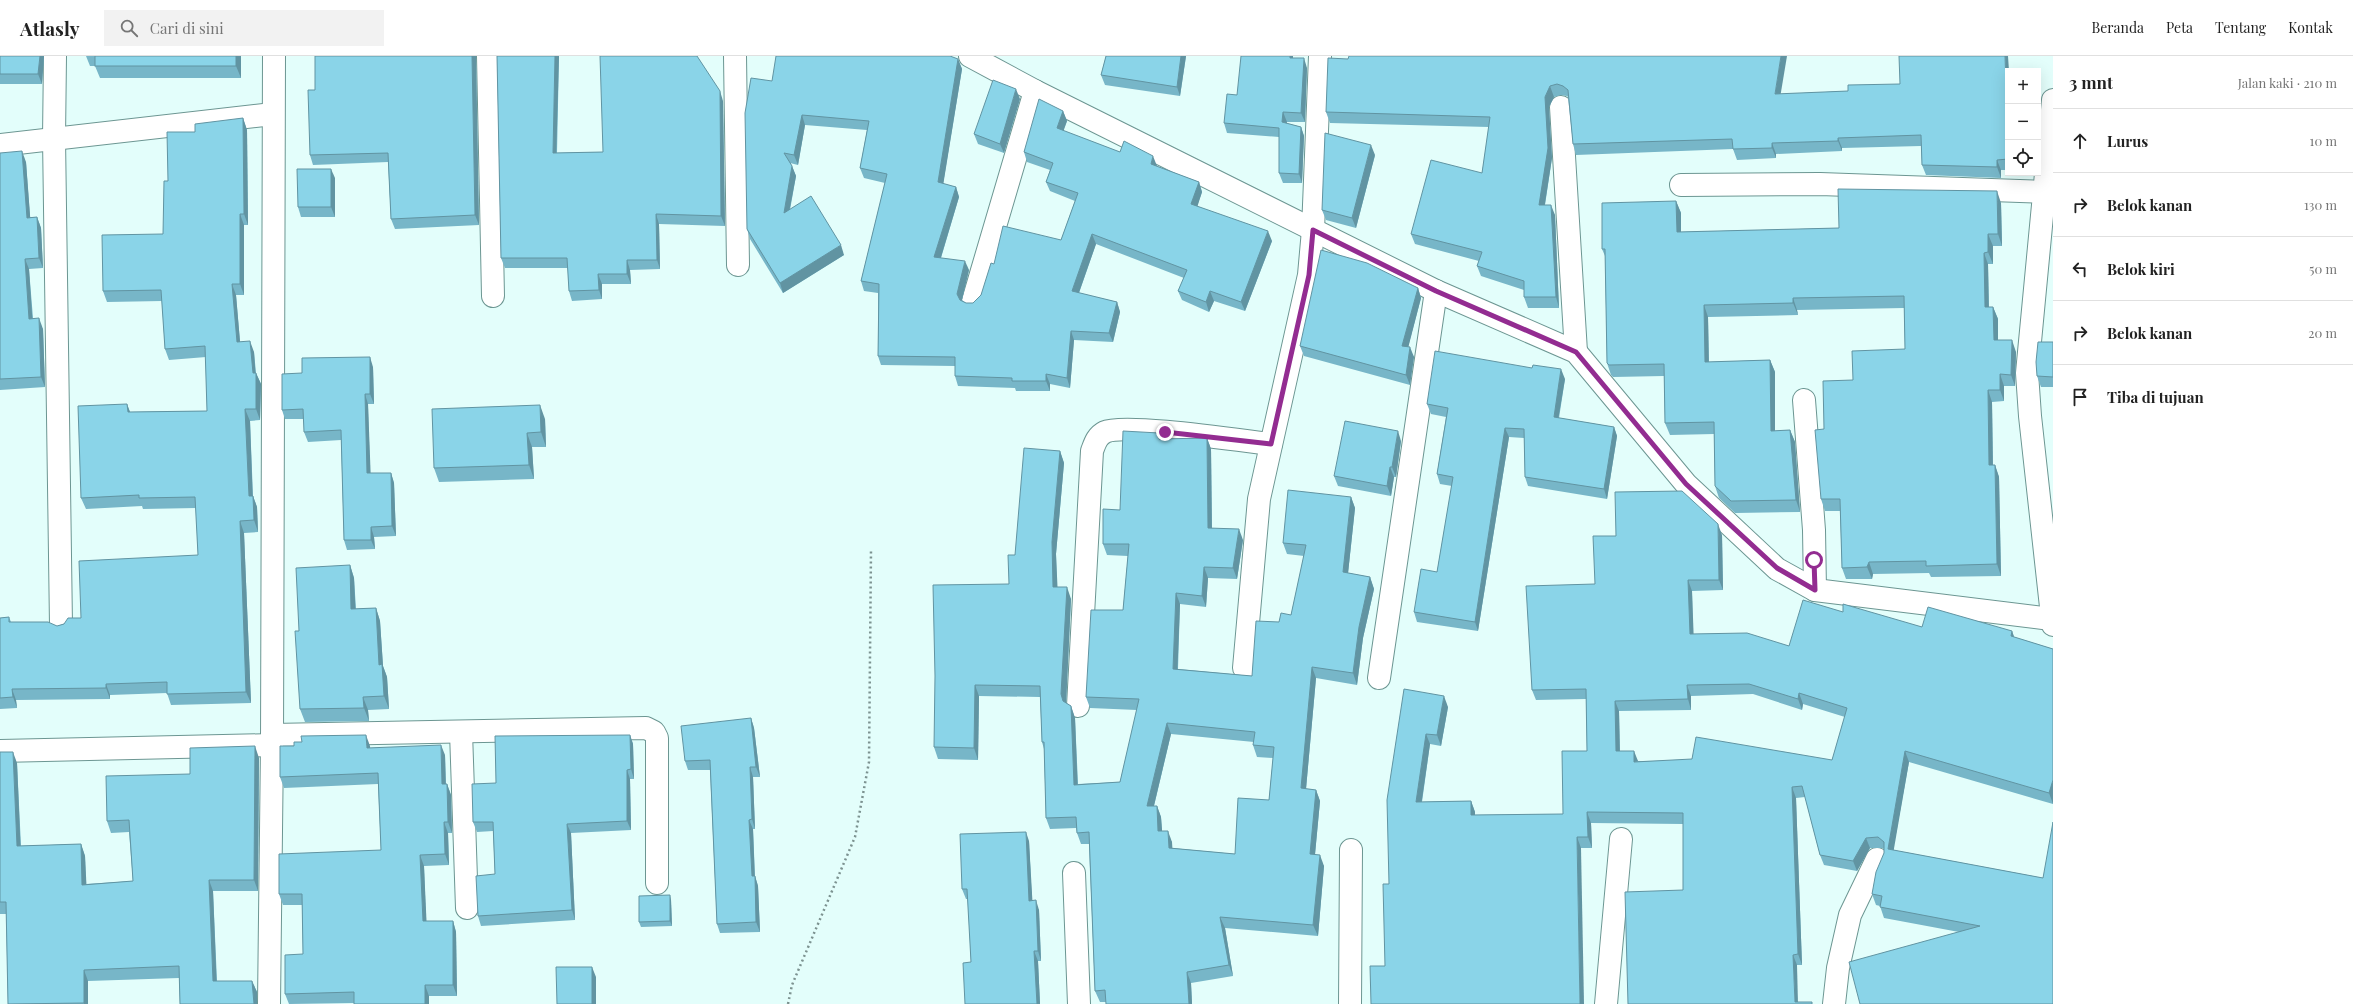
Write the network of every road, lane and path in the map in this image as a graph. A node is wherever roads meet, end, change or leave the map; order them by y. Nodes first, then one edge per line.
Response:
1 (56, 56) edge
2 (274, 56) edge
3 (488, 56) edge
4 (735, 56) edge
5 (970, 56) edge
6 (1320, 56) edge
7 (1035, 91) junction
8 (2053, 100) edge
9 (1561, 107) dead end
10 (273, 114) junction
11 (54, 138) junction
12 (0, 145) edge
13 (2051, 164) edge
14 (1681, 185) dead end
15 (2045, 192) junction
16 (1313, 230) junction
17 (738, 265) dead end
18 (1436, 291) junction
19 (493, 296) dead end
20 (974, 301) edge
21 (1576, 352) junction
22 (1804, 400) dead end
23 (1271, 444) junction
24 (871, 550) dead end
25 (1815, 590) junction
26 (2052, 622) edge
27 (61, 624) edge
28 (1244, 668) dead end
29 (1378, 678) dead end
30 (1078, 706) dead end
31 (461, 732) junction
32 (272, 740) junction
33 (0, 751) edge
34 (1620, 840) dead end
35 (1351, 850) dead end
36 (1877, 859) dead end
37 (1074, 873) dead end
38 (657, 883) dead end
39 (467, 908) dead end
40 (269, 1004) edge
41 (788, 1004) edge
42 (1079, 1004) edge
43 (1350, 1004) edge
44 (1606, 1004) edge
45 (1834, 1004) edge

1 - 11 street
2 - 10 street
3 - 19 street
4 - 17 street
5 - 7 street
6 - 16 street
7 - 16 street
7 - 20 street
8 - 13 street
9 - 21 street
10 - 11 street
10 - 32 street
11 - 12 street
11 - 27 street
13 - 15 street
14 - 15 street
15 - 26 street
16 - 18 street
16 - 23 street
18 - 21 street
18 - 29 street
21 - 25 street
22 - 25 street
23 - 28 street
23 - 30 street
24 - 41 path
25 - 26 street
31 - 32 street
31 - 38 street
31 - 39 street
32 - 33 street
32 - 40 street
34 - 44 street
35 - 43 street
36 - 45 street
37 - 42 street

